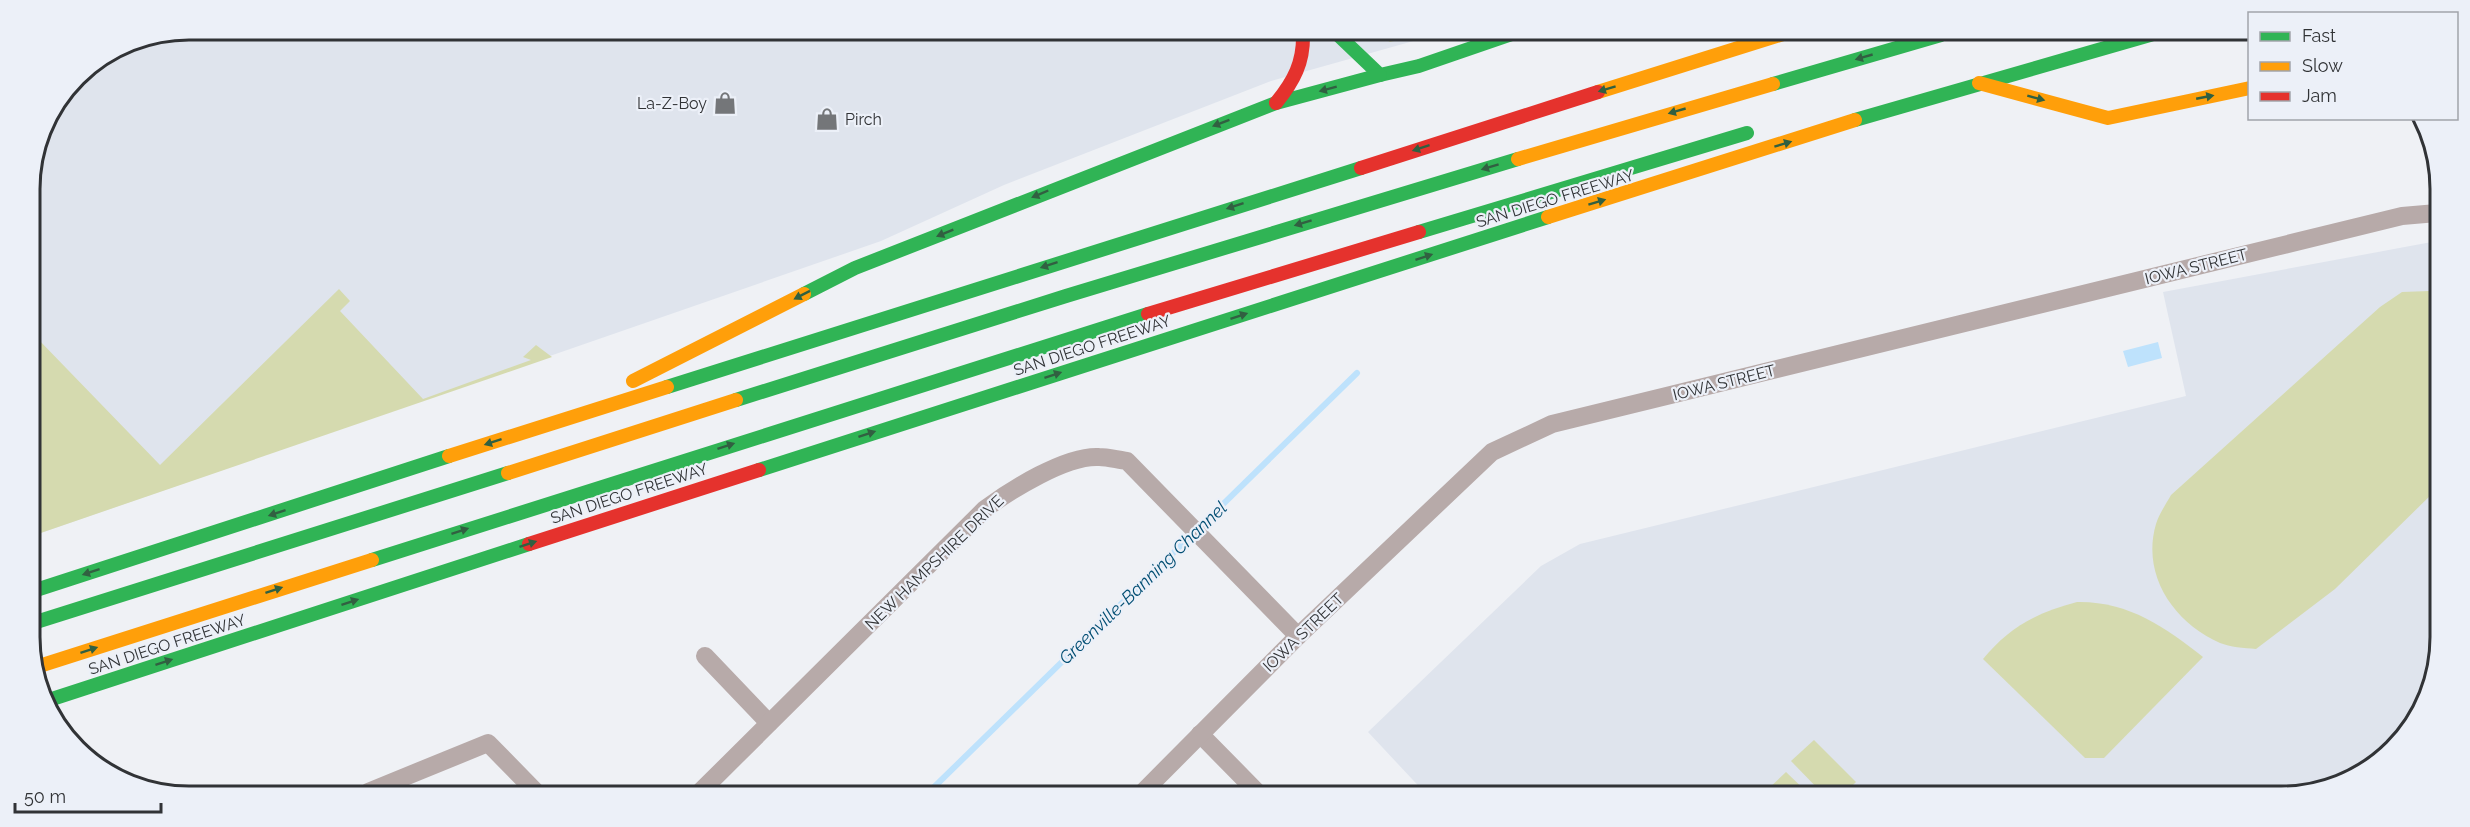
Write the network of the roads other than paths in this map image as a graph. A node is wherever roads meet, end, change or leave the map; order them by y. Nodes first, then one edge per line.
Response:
1 (1304, 41) edge
2 (1344, 41) edge
3 (1492, 41) edge
4 (1761, 41) edge
5 (1917, 41) edge
6 (2129, 41) edge
7 (1380, 75) junction
8 (1979, 83) junction
9 (2248, 88) edge
10 (1276, 103) junction
11 (1762, 129) dead end
12 (2430, 214) edge
13 (549, 424) junction
14 (40, 589) edge
15 (40, 621) edge
16 (1298, 636) junction
17 (705, 656) dead end
18 (43, 665) edge
19 (54, 698) edge
20 (769, 723) junction
21 (1200, 734) junction
22 (383, 786) edge
23 (530, 786) edge
24 (706, 786) edge
25 (1149, 786) edge
26 (1251, 786) edge

1 - 10 main road
2 - 7 main road
3 - 7 main road
4 -> 13 main road
5 -> 15 main road
6 - 8 main road, SAN DIEGO FREEWAY
7 -> 10 main road
8 -> 9 main road
19 -> 8 main road, SAN DIEGO FREEWAY
10 -> 13 main road
18 -> 11 main road
12 - 16 street, IOWA STREET
13 -> 14 main road
16 - 20 street, NEW HAMPSHIRE DRIVE
16 - 21 street, IOWA STREET
17 - 20 street
20 - 24 street, NEW HAMPSHIRE DRIVE
21 - 25 street, IOWA STREET
21 - 26 street
22 - 23 street

